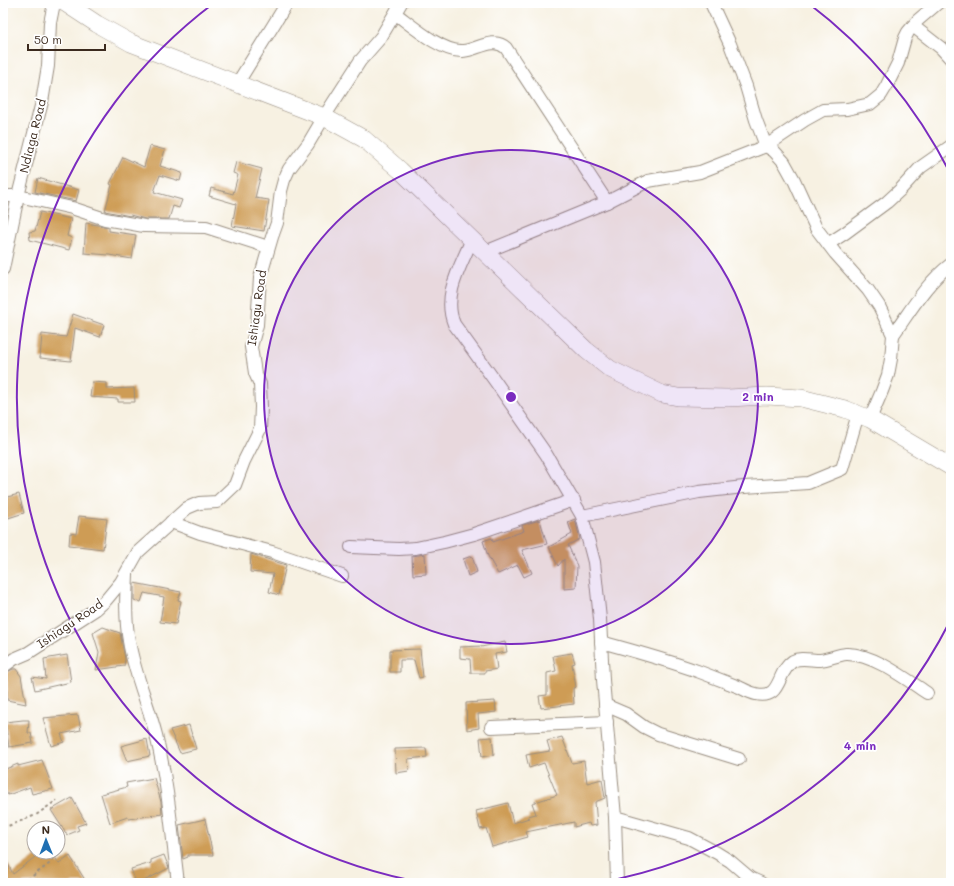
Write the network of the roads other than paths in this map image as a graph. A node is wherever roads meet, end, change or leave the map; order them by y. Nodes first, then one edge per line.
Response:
1 (54, 3) edge
2 (65, 3) edge
3 (288, 3) edge
4 (401, 3) edge
5 (711, 3) edge
6 (938, 3) edge
7 (396, 14) junction
8 (913, 26) junction
9 (951, 59) edge
10 (237, 84) junction
11 (324, 117) junction
12 (766, 146) junction
13 (951, 146) edge
14 (3, 196) edge
15 (18, 196) junction
16 (607, 202) junction
17 (472, 240) junction
18 (828, 244) junction
19 (268, 247) junction
20 (485, 252) junction
21 (951, 264) edge
22 (3, 269) edge
23 (893, 335) junction
24 (864, 417) junction
25 (951, 467) edge
26 (574, 500) junction
27 (582, 516) junction
28 (171, 522) junction
29 (351, 547) dead end
30 (128, 571) junction
31 (342, 576) dead end
32 (601, 642) junction
33 (3, 667) edge
34 (927, 693) dead end
35 (605, 705) junction
36 (607, 722) junction
37 (491, 727) dead end
38 (739, 759) dead end
39 (615, 817) junction
40 (753, 881) edge
41 (178, 883) edge
42 (617, 883) edge

1 - 15 street, Ndiaga Road
2 - 10 main road
3 - 10 street
4 - 7 street, Ishiagu Road
5 - 12 street
6 - 8 street
7 - 11 street, Ishiagu Road
7 - 16 street
8 - 9 street
8 - 12 street
10 - 11 main road
11 - 17 main road
11 - 19 street, Ishiagu Road
12 - 16 street
12 - 18 street
13 - 18 street
14 - 15 street
15 - 19 street
15 - 22 street, Ndiaga Road
16 - 20 street
17 - 20 main road
17 - 26 street
18 - 23 street
19 - 28 street, Ishiagu Road
20 - 24 main road
21 - 23 street
23 - 24 street
24 - 25 main road
24 - 27 street
26 - 27 street
26 - 29 street
27 - 32 street
28 - 30 street, Ishiagu Road
28 - 31 street
30 - 33 street, Ishiagu Road
30 - 41 street
32 - 34 street
32 - 35 street
35 - 36 street
35 - 38 street
36 - 37 street
36 - 39 street
39 - 40 street
39 - 42 street

